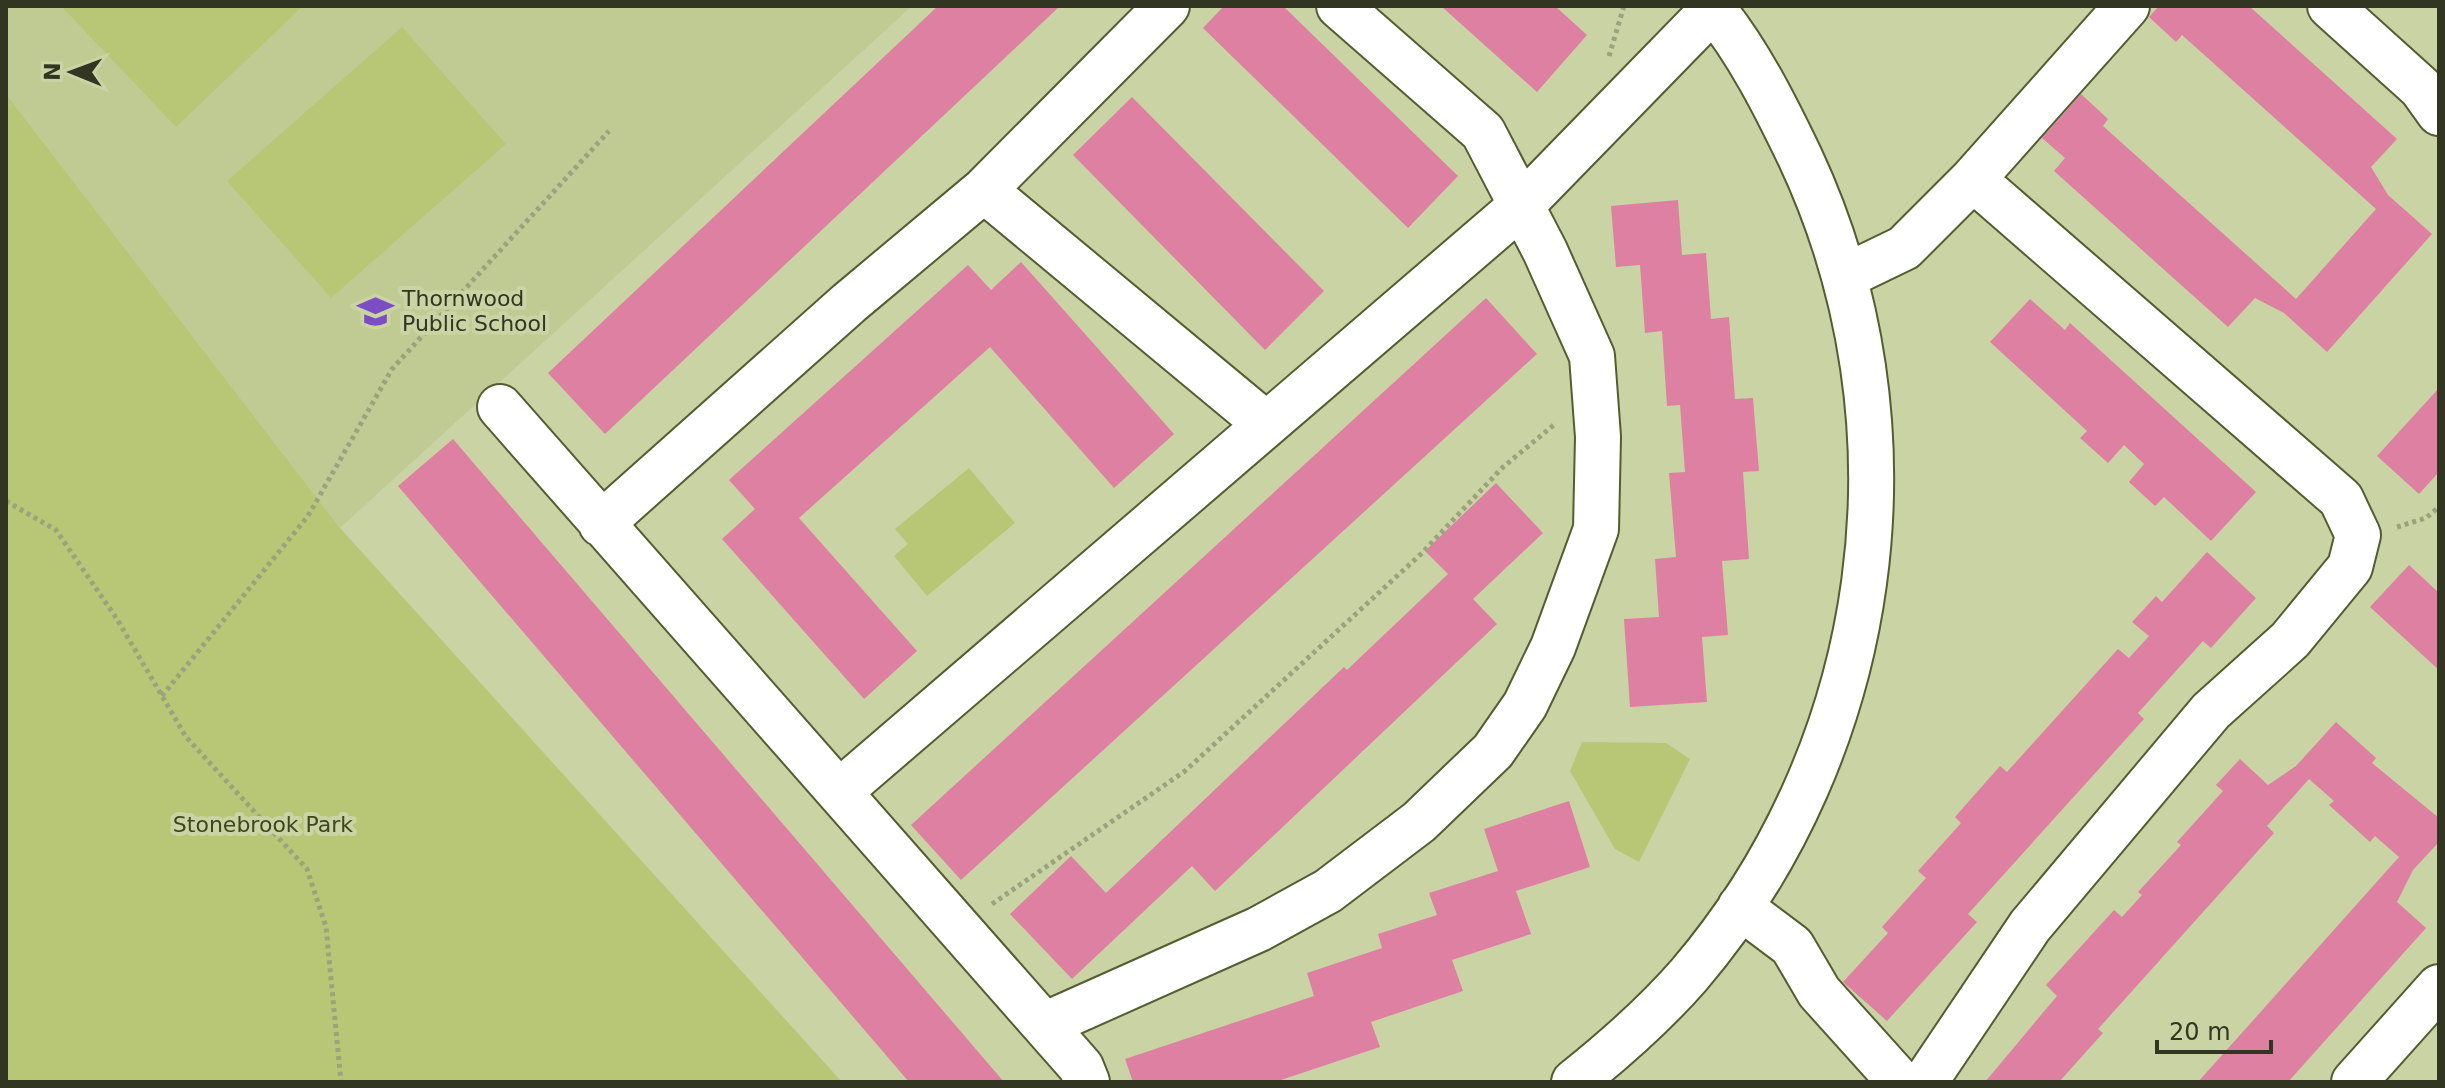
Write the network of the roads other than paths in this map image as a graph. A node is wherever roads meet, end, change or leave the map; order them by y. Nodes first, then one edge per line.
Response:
1 (1167, 6) edge
2 (1339, 6) edge
3 (2127, 6) edge
4 (2330, 6) edge
5 (1714, 7) edge
6 (2439, 113) edge
7 (1973, 179) junction
8 (984, 190) junction
9 (1522, 205) junction
10 (1846, 276) junction
11 (500, 407) dead end
12 (1266, 424) junction
13 (601, 524) junction
14 (839, 792) junction
15 (1740, 907) junction
16 (2439, 987) edge
17 (1044, 1025) junction
18 (1087, 1082) edge
19 (1574, 1082) edge
20 (1900, 1082) edge
21 (1925, 1082) edge
22 (2354, 1082) edge

1 - 8 street
2 - 9 street
3 - 7 street
4 - 6 street
5 - 9 street
5 - 10 street
7 - 10 street
7 - 21 street
8 - 12 street
8 - 13 street
9 - 12 street
9 - 17 street
10 - 15 street
11 - 13 street
12 - 14 street
13 - 14 street
14 - 17 street
15 - 19 street
15 - 20 street
16 - 22 street
17 - 18 street

